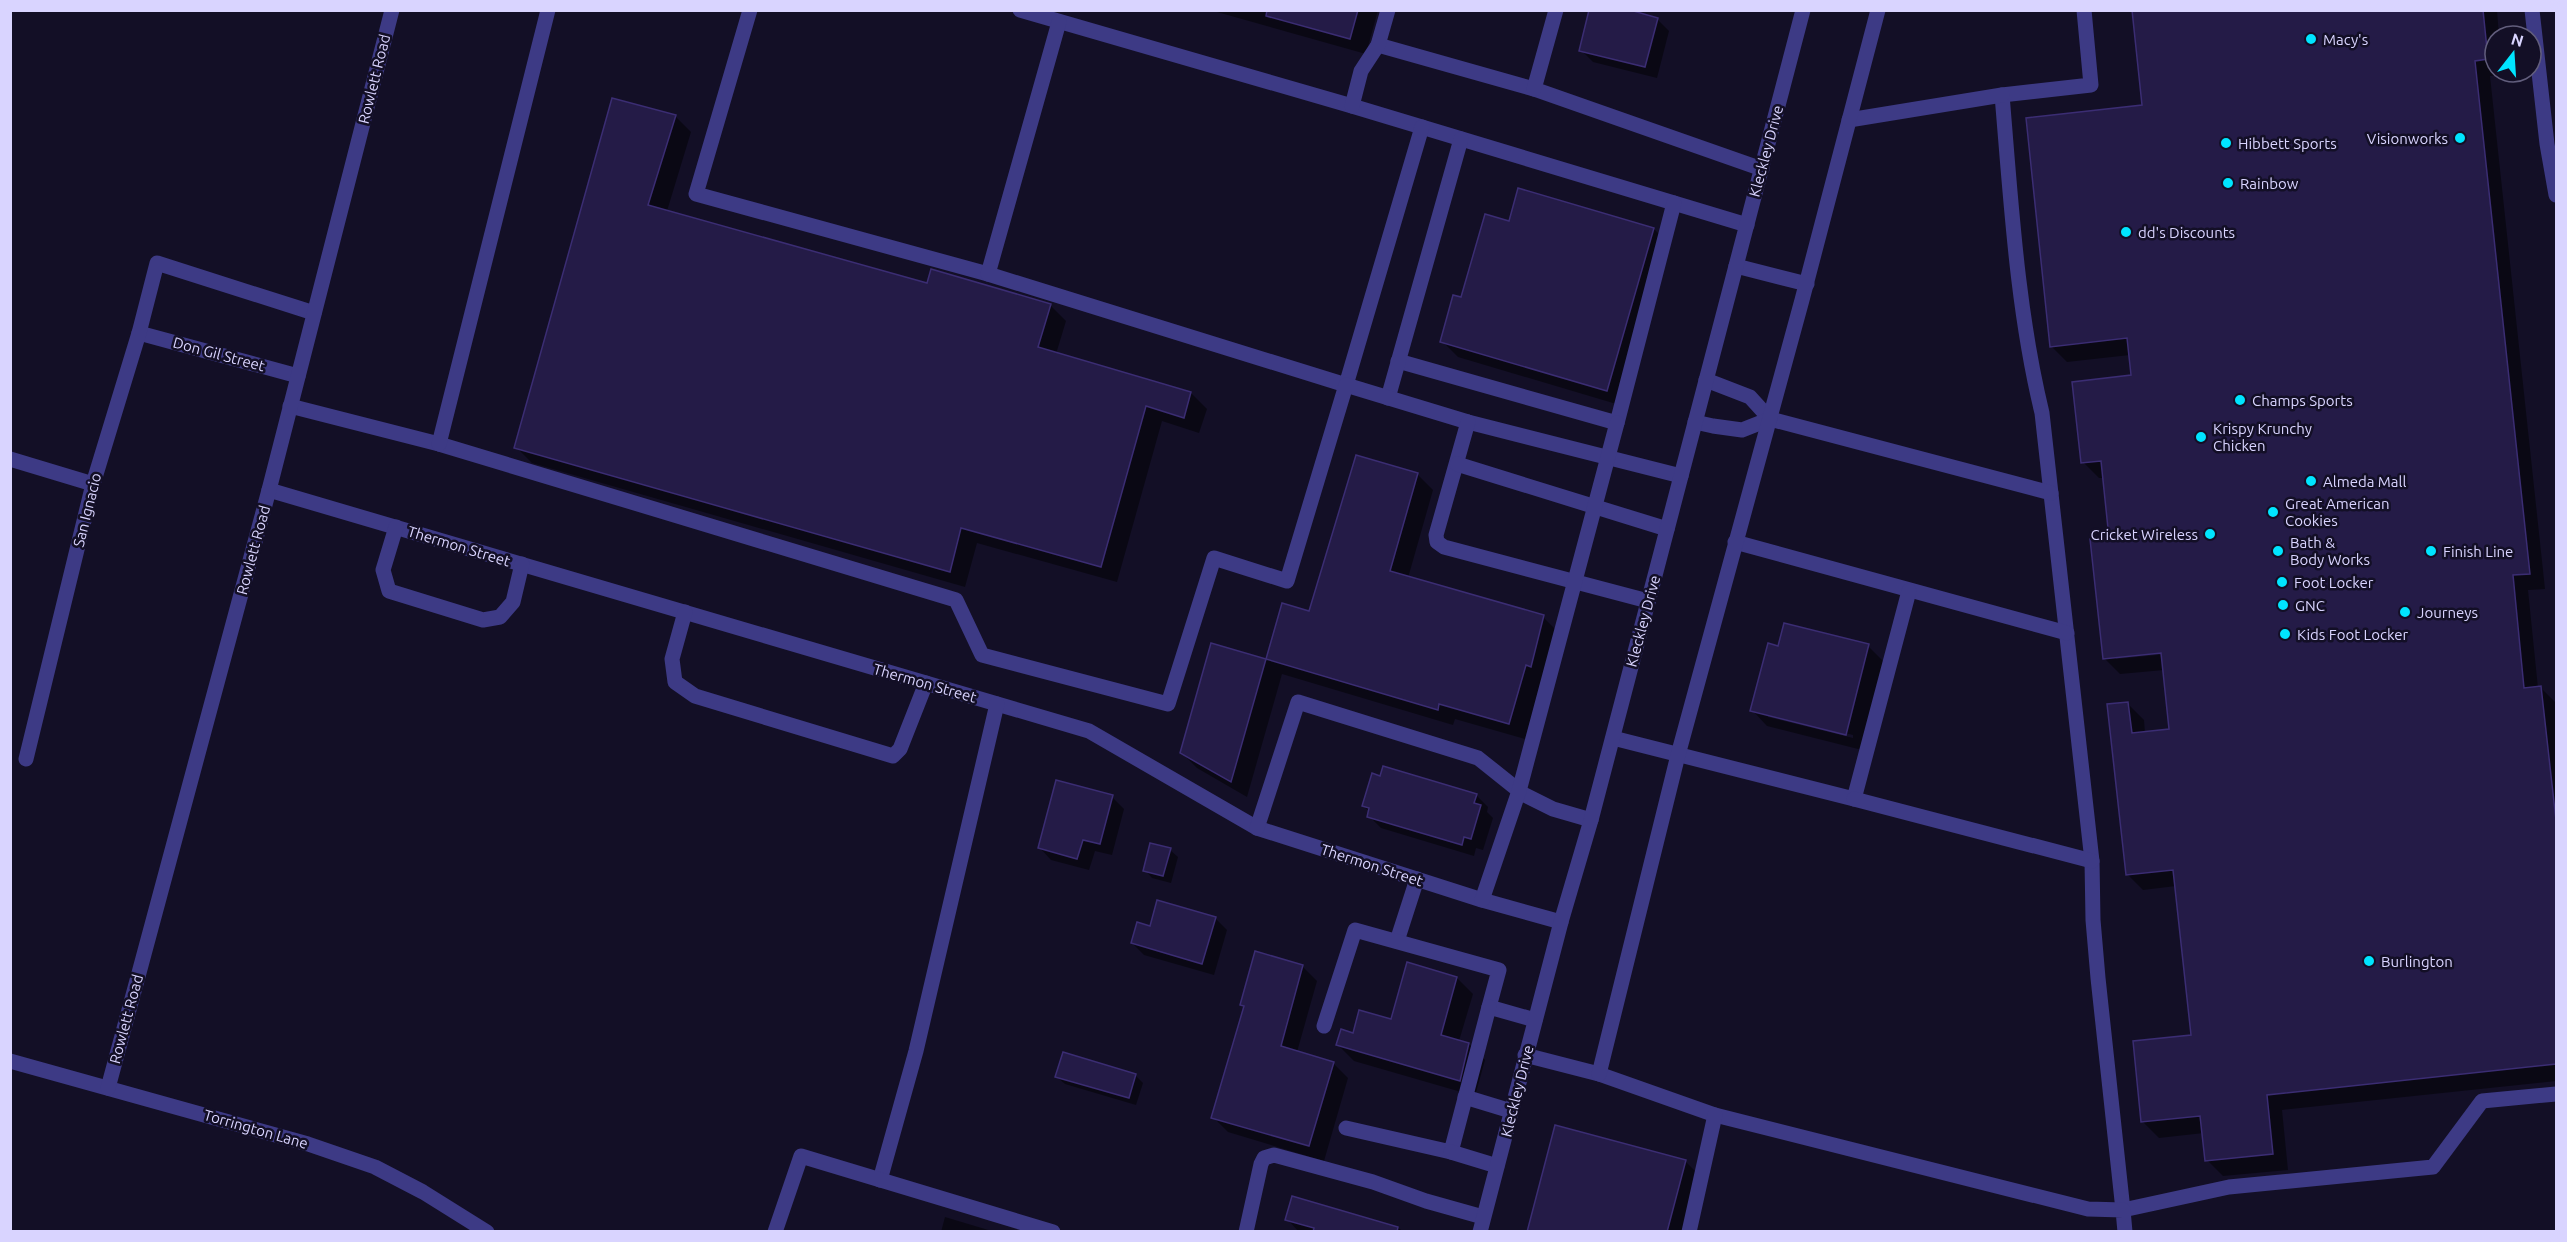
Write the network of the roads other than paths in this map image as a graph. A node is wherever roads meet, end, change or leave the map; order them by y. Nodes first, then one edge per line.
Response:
1 (392, 10) edge
2 (548, 10) edge
3 (750, 10) edge
4 (1020, 10) edge
5 (1388, 10) edge
6 (1556, 10) edge
7 (1803, 10) edge
8 (1878, 10) edge
9 (2084, 10) edge
10 (2532, 10) edge
11 (1059, 22) junction
12 (1378, 45) junction
13 (1534, 89) junction
14 (2002, 95) junction
15 (1352, 106) junction
16 (1849, 120) junction
17 (1422, 127) junction
18 (1461, 139) junction
19 (1762, 169) junction
20 (2556, 195) edge
21 (1674, 203) junction
22 (1747, 225) junction
23 (1736, 266) junction
24 (988, 274) junction
25 (1807, 284) junction
26 (314, 313) junction
27 (139, 333) junction
28 (1398, 361) junction
29 (298, 376) junction
30 (1706, 380) junction
31 (1347, 385) junction
32 (1388, 398) junction
33 (290, 406) junction
34 (1770, 419) junction
35 (1468, 422) junction
36 (1695, 422) junction
37 (1617, 423) junction
38 (439, 444) junction
39 (1609, 458) junction
40 (10, 459) edge
41 (1457, 464) junction
42 (1681, 476) junction
43 (93, 484) junction
44 (269, 490) junction
45 (2051, 493) junction
46 (1593, 506) junction
47 (396, 527) junction
48 (1667, 529) junction
49 (1735, 542) junction
50 (522, 564) junction
51 (1574, 582) junction
52 (1909, 591) junction
53 (1648, 601) junction
54 (685, 612) junction
55 (2067, 633) junction
56 (926, 683) junction
57 (997, 704) junction
58 (1612, 738) junction
59 (1678, 755) junction
60 (26, 759) dead end
61 (1519, 791) junction
62 (1854, 799) junction
63 (1591, 820) junction
64 (1257, 828) junction
65 (2092, 861) junction
66 (1417, 879) junction
67 (1482, 900) junction
68 (1561, 922) junction
69 (1397, 941) junction
70 (1489, 1008) junction
71 (1535, 1020) junction
72 (1324, 1026) dead end
73 (1525, 1055) junction
74 (10, 1061) edge
75 (1599, 1074) junction
76 (108, 1088) junction
77 (2556, 1094) edge
78 (1465, 1098) junction
79 (1511, 1111) junction
80 (1715, 1115) junction
81 (1346, 1128) dead end
82 (1450, 1152) junction
83 (1497, 1166) junction
84 (880, 1180) junction
85 (2123, 1210) junction
86 (1482, 1224) edge
87 (487, 1232) edge
88 (775, 1232) edge
89 (1053, 1232) edge
90 (1246, 1232) edge
91 (1689, 1232) edge
92 (2125, 1232) edge

1 - 26 street, Rowlett Road
2 - 38 street
3 - 24 street
4 - 11 street
5 - 12 street
6 - 13 street
7 - 19 street, Kleckley Drive
8 - 16 street
9 - 14 street
10 - 20 street
11 - 15 street
11 - 24 street
12 - 13 street
12 - 15 street
13 - 19 street
14 - 16 street
14 - 45 street
15 - 17 street
16 - 25 street
17 - 18 street
17 - 31 street
18 - 21 street
18 - 28 street
19 - 22 street, Kleckley Drive
21 - 22 street
21 - 37 street
22 - 23 street, Kleckley Drive
23 - 25 street
23 - 30 street, Kleckley Drive
24 - 31 street
25 - 34 street
26 - 27 street, San Ignacio
26 - 29 street, Rowlett Road
27 - 29 street, Don Gil Street
27 - 43 street, San Ignacio
28 - 32 street
28 - 37 street
29 - 33 street, Rowlett Road
30 - 34 street
30 - 36 street, Kleckley Drive
31 - 32 street
31 - 38 street
32 - 35 street
33 - 38 street
33 - 44 street, Rowlett Road
34 - 36 street
34 - 45 street
34 - 49 street
35 - 39 street
35 - 41 street
36 - 42 street, Kleckley Drive
37 - 39 street
39 - 42 street
39 - 46 street
40 - 43 street
41 - 46 street
41 - 51 street
42 - 48 street, Kleckley Drive
43 - 60 street, San Ignacio
44 - 47 street, Thermon Street
44 - 76 street, Rowlett Road
45 - 55 street
46 - 48 street
46 - 51 street
47 - 50 street, Thermon Street
47 - 50 street
48 - 53 street, Kleckley Drive
49 - 52 street
49 - 59 street
50 - 54 street, Thermon Street
51 - 53 street
51 - 61 street
52 - 55 street
52 - 62 street
53 - 58 street, Kleckley Drive
54 - 56 street, Thermon Street
54 - 56 street
55 - 65 street
56 - 57 street, Thermon Street
57 - 64 street, Thermon Street
57 - 84 street
58 - 59 street
58 - 63 street, Kleckley Drive
59 - 62 street
59 - 75 street
61 - 63 street
61 - 64 street
61 - 67 street
62 - 65 street
63 - 68 street, Kleckley Drive
64 - 66 street, Thermon Street
65 - 85 street
66 - 67 street, Thermon Street
66 - 69 street
67 - 68 street, Thermon Street
68 - 71 street, Kleckley Drive
69 - 70 street
69 - 72 street
70 - 71 street
70 - 78 street
71 - 73 street, Kleckley Drive
73 - 75 street
73 - 79 street, Kleckley Drive
74 - 76 street, Torrington Lane
75 - 80 street
76 - 87 street, Torrington Lane
77 - 85 street
78 - 79 street
78 - 82 street
79 - 83 street, Kleckley Drive
80 - 85 street
80 - 91 street
81 - 82 street
82 - 83 street
83 - 86 street, Kleckley Drive
84 - 88 street
84 - 89 street
85 - 92 street
86 - 90 street

